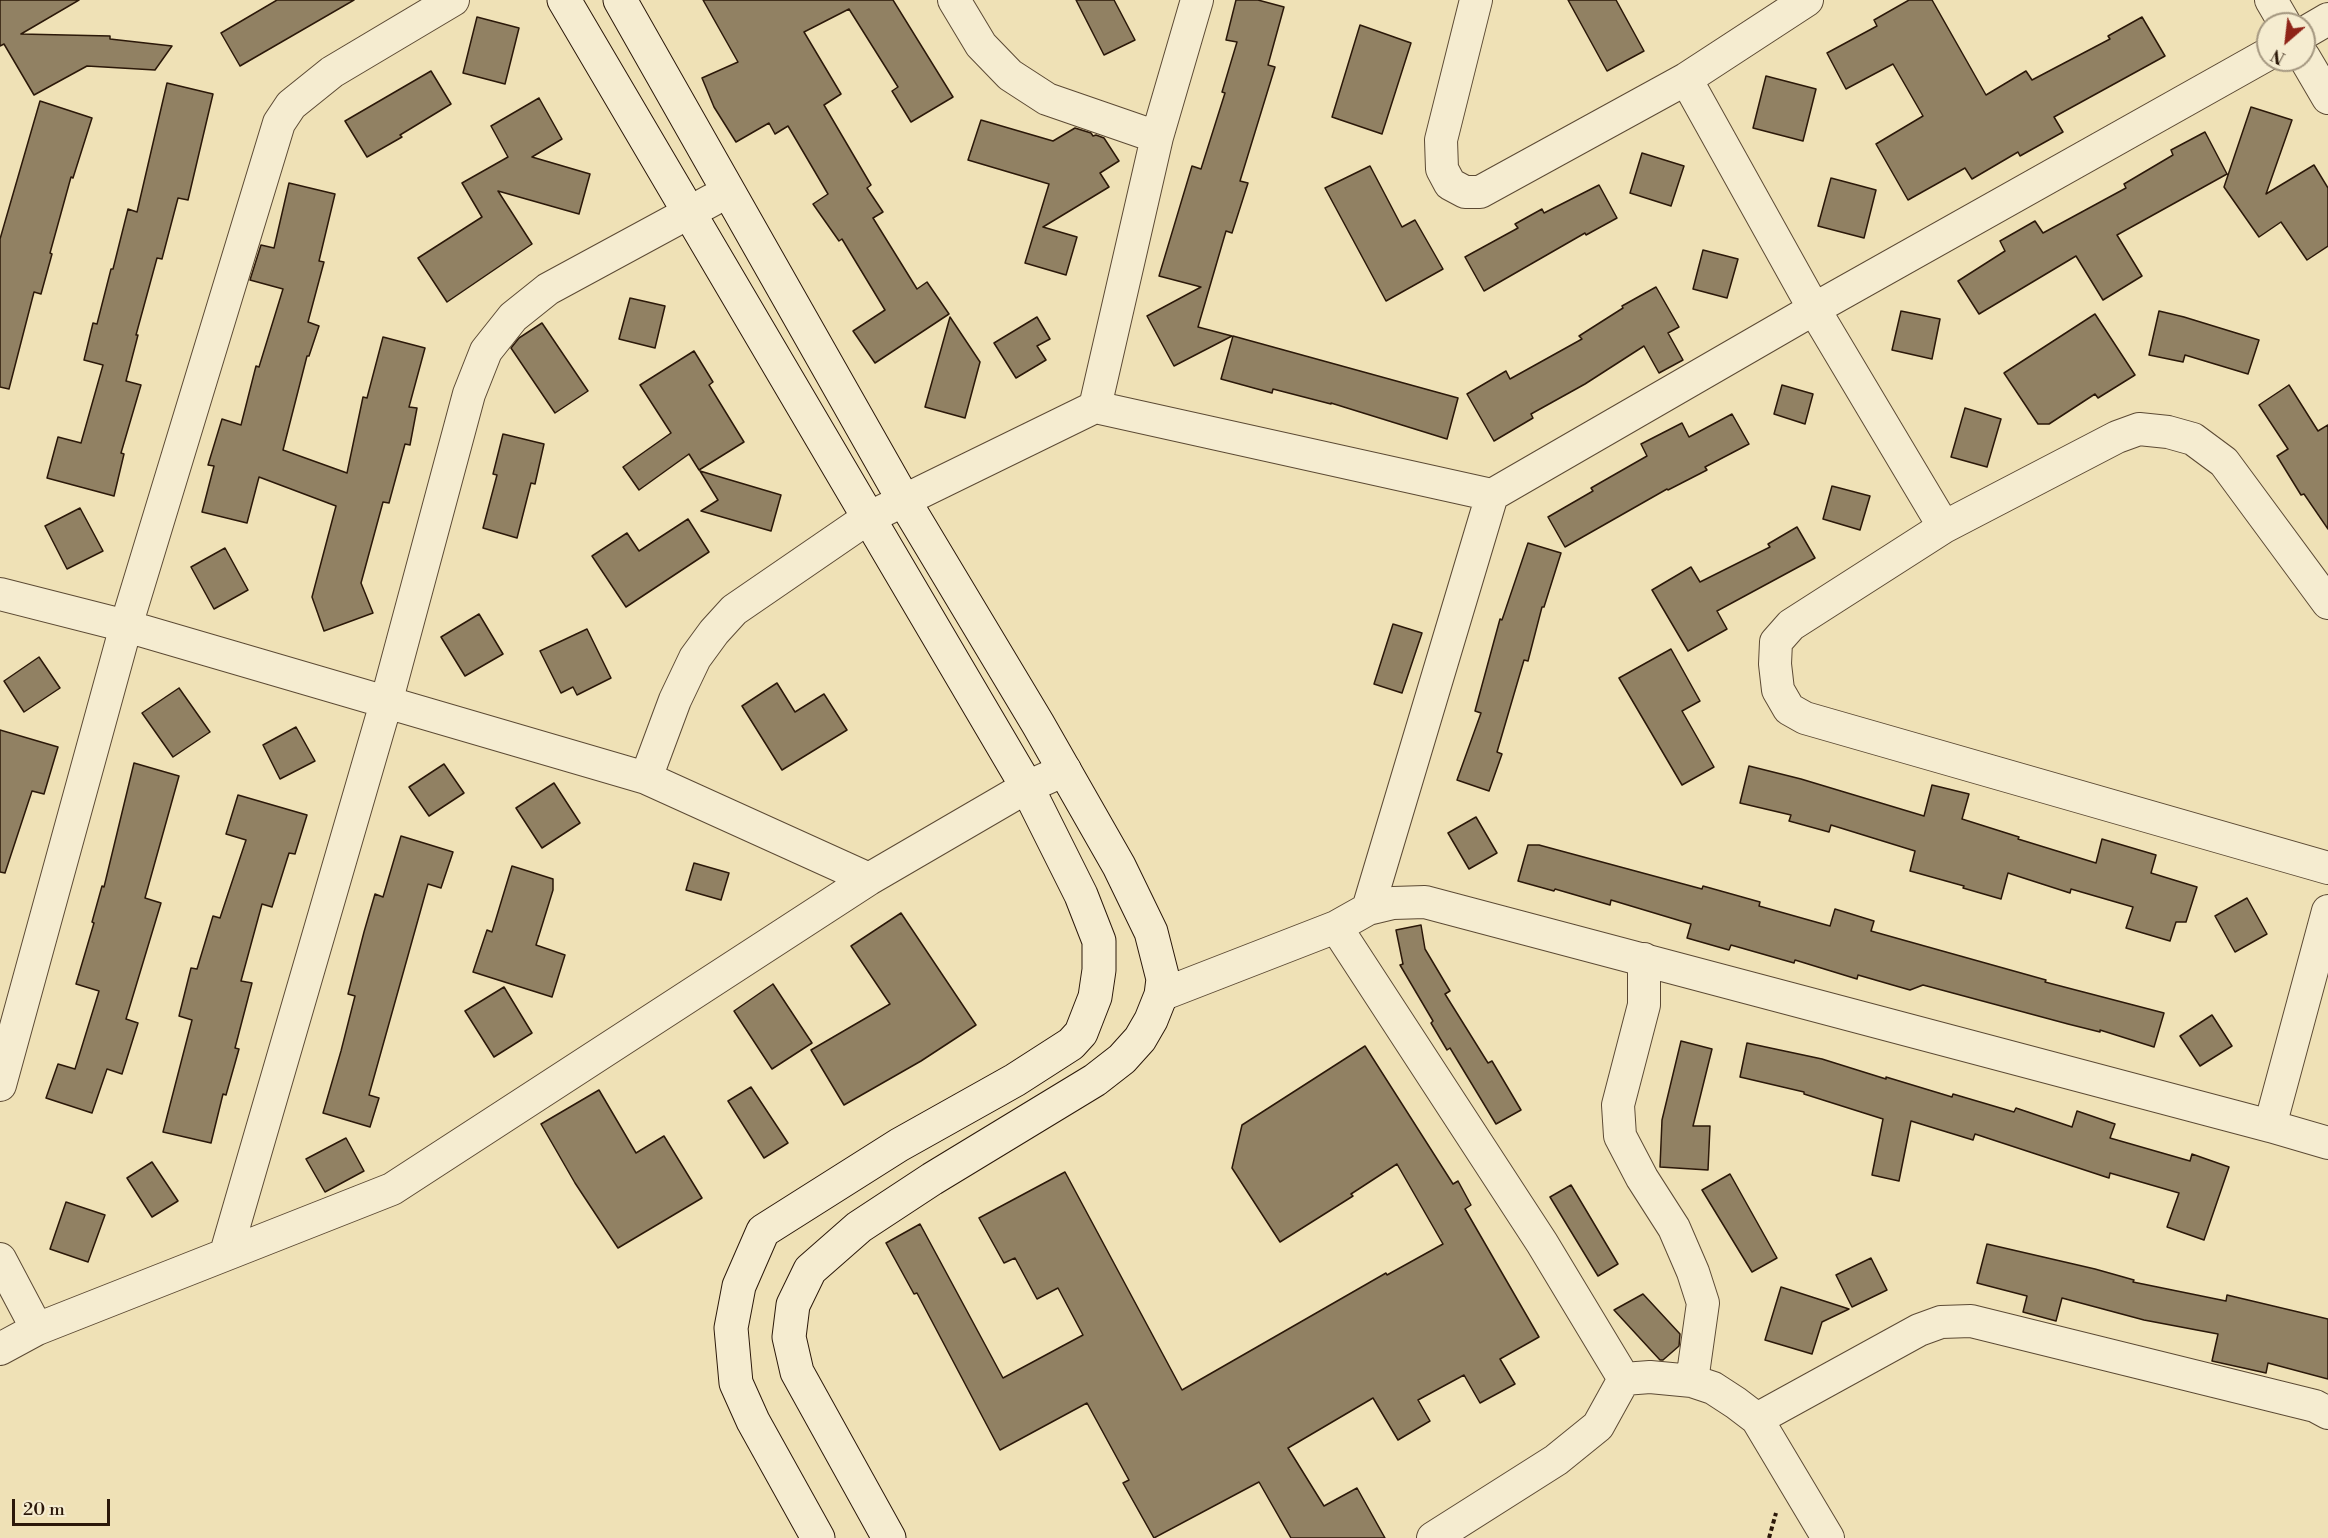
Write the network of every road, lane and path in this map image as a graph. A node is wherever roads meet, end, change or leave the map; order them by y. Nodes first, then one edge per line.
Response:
1 (453, 0) edge
2 (564, 0) edge
3 (620, 0) edge
4 (954, 0) edge
5 (1197, 0) edge
6 (1476, 0) edge
7 (1807, 0) edge
8 (2256, 61) edge
9 (2313, 72) edge
10 (1686, 79) junction
11 (2328, 98) edge
12 (1157, 137) junction
13 (727, 192) junction
14 (690, 213) junction
15 (1814, 309) junction
16 (1095, 407) junction
17 (1492, 495) junction
18 (903, 500) junction
19 (868, 518) junction
20 (1944, 526) junction
21 (0, 594) edge
22 (2328, 603) edge
23 (126, 626) junction
24 (386, 703) junction
25 (1065, 770) junction
26 (646, 778) junction
27 (1027, 787) junction
28 (2328, 868) edge
29 (869, 879) junction
30 (1368, 909) junction
31 (2328, 911) edge
32 (1336, 927) junction
33 (1644, 959) junction
34 (1161, 995) junction
35 (0, 1085) edge
36 (2270, 1126) junction
37 (2328, 1143) edge
38 (226, 1253) junction
39 (0, 1259) edge
40 (37, 1329) junction
41 (0, 1349) edge
42 (1624, 1379) junction
43 (1692, 1381) junction
44 (2328, 1413) edge
45 (1757, 1419) junction
46 (818, 1538) edge
47 (889, 1538) edge
48 (1433, 1538) edge
49 (1828, 1538) edge

1 - 23 street
2 - 14 street
3 - 13 street
4 - 12 street
5 - 12 street
6 - 10 street
7 - 10 street
8 - 15 street
9 - 11 street
10 - 15 street
12 - 16 street
13 - 14 street
13 - 18 street
14 - 19 street
14 - 24 street
15 - 17 street
15 - 20 street
16 - 17 street
16 - 18 street
17 - 30 street
18 - 19 street
18 - 25 street
19 - 26 street
19 - 27 street
20 - 22 street
20 - 28 street
21 - 23 street
23 - 24 street
23 - 35 street
24 - 26 street
24 - 38 street
25 - 27 street
25 - 34 street
26 - 29 street
27 - 29 street
27 - 46 street
29 - 38 street
30 - 32 street
30 - 33 street
31 - 36 street
32 - 34 street
32 - 42 street
33 - 36 street
33 - 43 street
34 - 47 street
36 - 37 street
38 - 40 street
39 - 40 street
40 - 41 street
42 - 43 street
42 - 48 street
43 - 45 street
44 - 45 street
45 - 49 street

